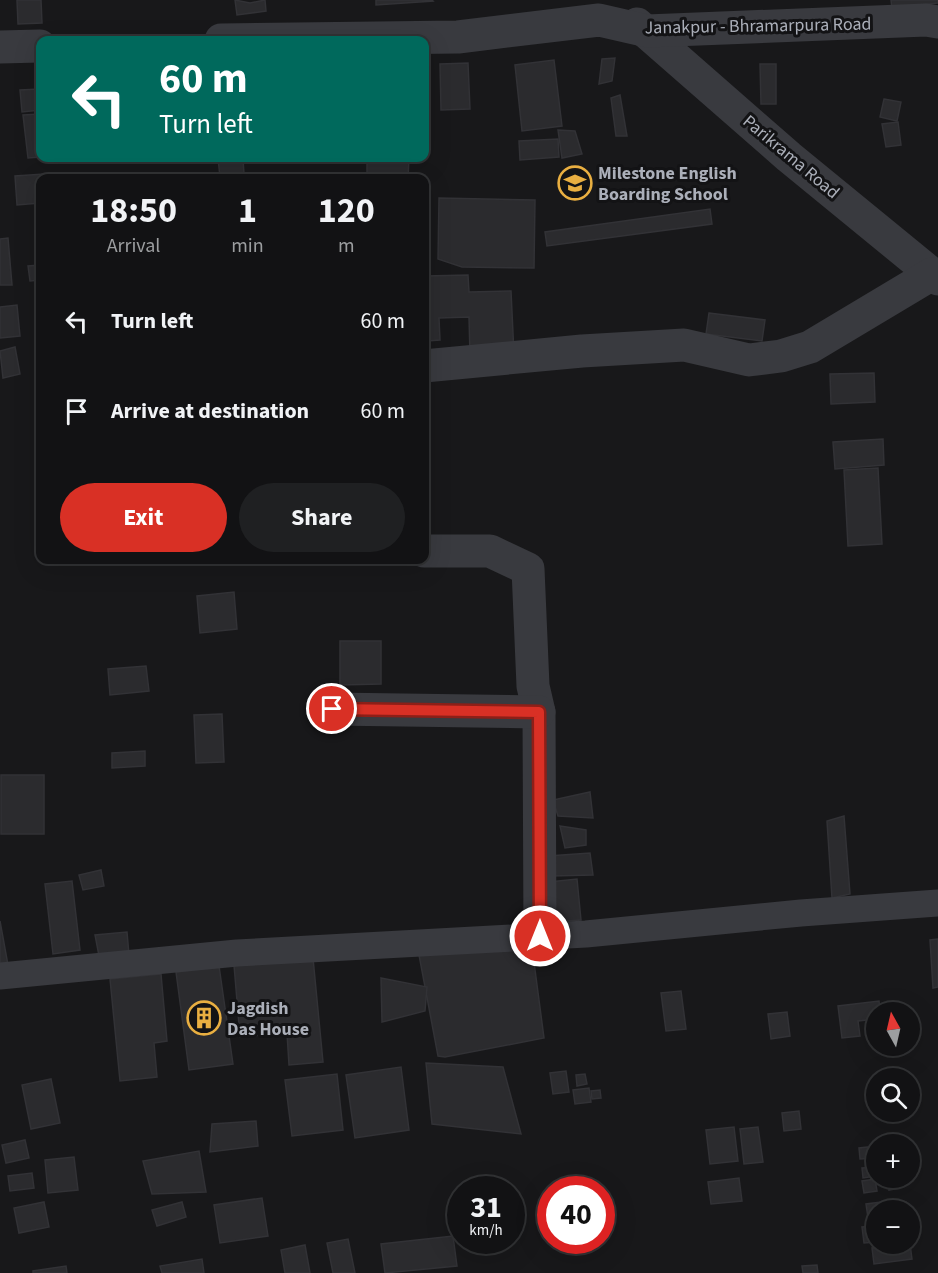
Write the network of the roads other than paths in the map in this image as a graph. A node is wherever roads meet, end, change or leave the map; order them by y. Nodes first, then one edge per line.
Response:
1 (608, 0) edge
2 (938, 22) edge
3 (647, 31) junction
4 (429, 36) edge
5 (36, 46) edge
6 (0, 47) edge
7 (935, 276) edge
8 (429, 366) edge
9 (429, 551) edge
10 (332, 709) dead end
11 (539, 712) junction
12 (938, 903) edge
13 (540, 936) junction
14 (0, 976) edge

1 - 3 street, Parikrama Road
2 - 3 street, Janakpur - Bhramarpura Road
3 - 4 street, Janakpur - Bhramarpura Road
3 - 7 street, Parikrama Road
5 - 6 street
7 - 8 street
9 - 11 street
10 - 11 street
11 - 13 street
12 - 13 street
13 - 14 street

